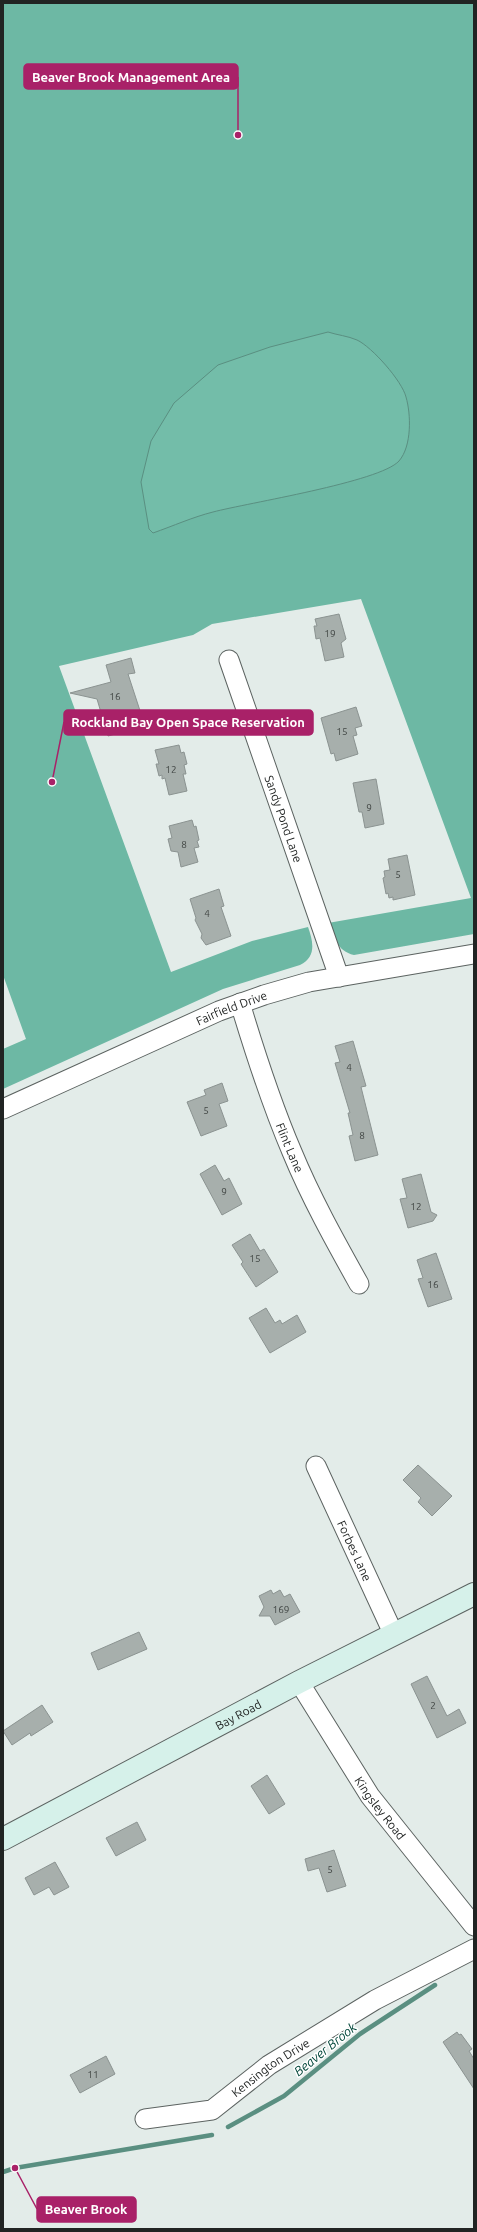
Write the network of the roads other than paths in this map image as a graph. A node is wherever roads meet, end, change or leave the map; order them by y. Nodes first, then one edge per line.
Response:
1 (229, 660) dead end
2 (474, 954) edge
3 (339, 977) junction
4 (240, 1003) junction
5 (3, 1109) edge
6 (359, 1284) dead end
7 (316, 1466) dead end
8 (474, 1594) edge
9 (394, 1635) junction
10 (299, 1682) junction
11 (3, 1839) edge
12 (474, 1926) edge
13 (474, 1949) edge
14 (145, 2119) dead end

1 - 3 street, Sandy Pond Lane
2 - 3 street, Fairfield Drive
3 - 4 street, Fairfield Drive
4 - 5 street, Fairfield Drive
4 - 6 street, Flint Lane
7 - 9 street, Forbes Lane
8 - 9 main road, Bay Road
9 - 10 main road, Bay Road
10 - 11 main road, Bay Road
10 - 12 street, Kingsley Road
13 - 14 street, Kensington Drive

